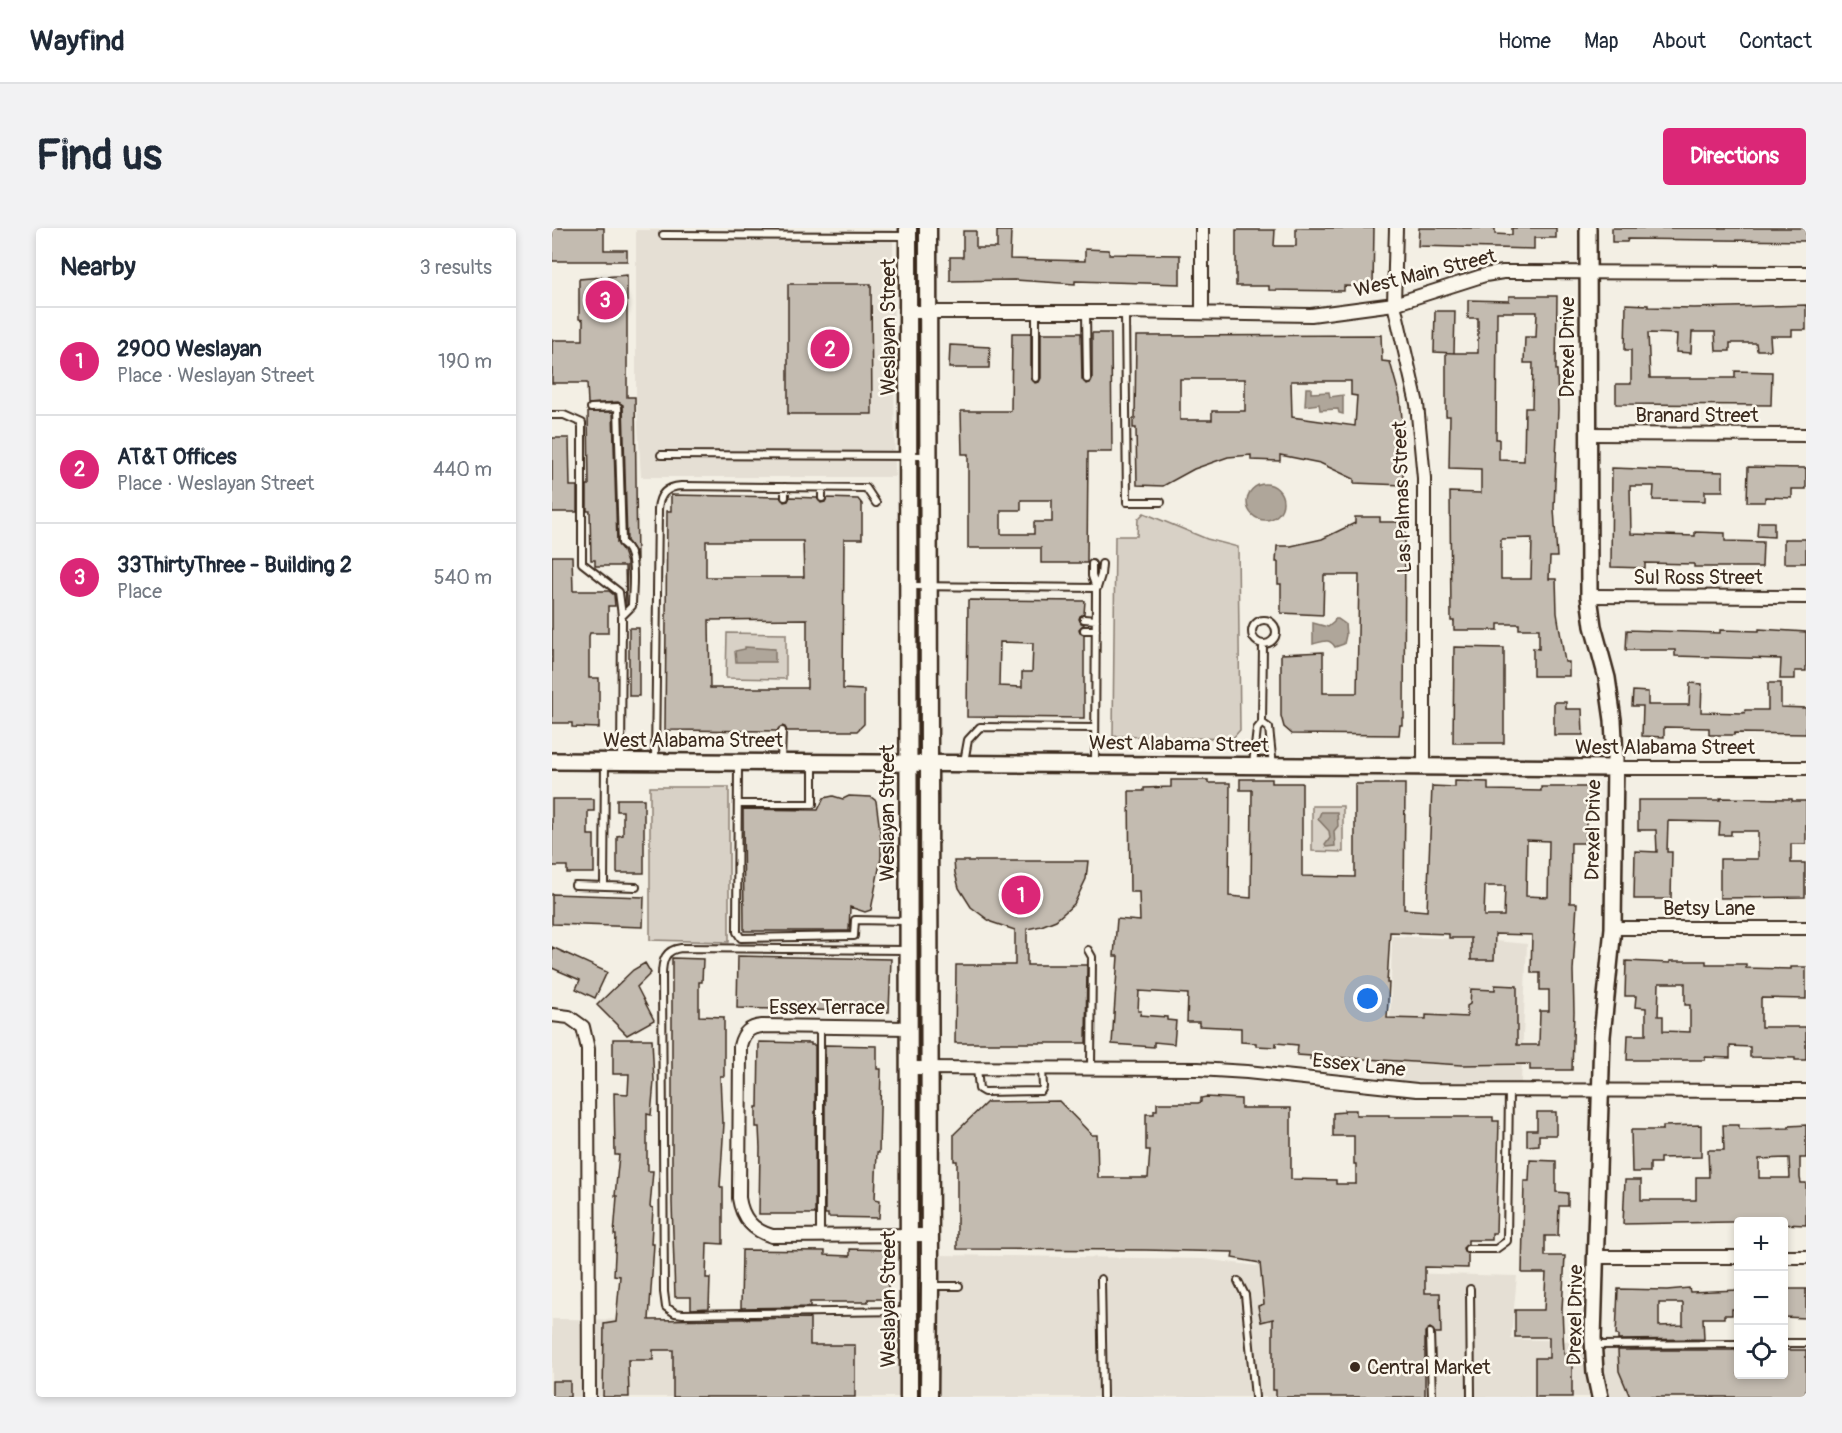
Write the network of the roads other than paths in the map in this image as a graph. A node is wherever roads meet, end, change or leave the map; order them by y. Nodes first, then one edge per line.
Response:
1 (928, 228) edge
2 (1202, 228) edge
3 (1396, 228) edge
4 (1588, 228) edge
5 (908, 232) edge
6 (663, 235) dead end
7 (1587, 273) junction
8 (1806, 273) edge
9 (1394, 304) junction
10 (910, 312) junction
11 (928, 312) junction
12 (1036, 312) junction
13 (1086, 312) junction
14 (1125, 312) junction
15 (1202, 313) junction
16 (1036, 378) dead end
17 (1087, 379) dead end
18 (591, 408) dead end
19 (552, 415) edge
20 (1588, 434) junction
21 (1806, 435) edge
22 (661, 455) dead end
23 (909, 456) junction
24 (928, 456) junction
25 (784, 487) junction
26 (822, 487) junction
27 (785, 497) dead end
28 (822, 498) dead end
29 (1161, 502) dead end
30 (876, 503) dead end
31 (1092, 564) dead end
32 (1102, 564) dead end
33 (909, 586) junction
34 (929, 587) junction
35 (1096, 588) junction
36 (1589, 596) junction
37 (1806, 597) edge
38 (622, 616) junction
39 (1084, 619) dead end
40 (1096, 620) junction
41 (1084, 630) dead end
42 (1096, 630) junction
43 (1263, 644) dead end
44 (1262, 723) junction
45 (1095, 728) junction
46 (782, 731) dead end
47 (552, 761) edge
48 (604, 761) junction
49 (621, 761) junction
50 (656, 761) junction
51 (738, 762) junction
52 (781, 762) junction
53 (813, 762) junction
54 (908, 762) junction
55 (929, 762) junction
56 (964, 762) junction
57 (1095, 764) junction
58 (1253, 765) junction
59 (1273, 766) junction
60 (1424, 767) junction
61 (1615, 768) junction
62 (1806, 768) edge
63 (738, 804) junction
64 (575, 885) dead end
65 (604, 886) junction
66 (636, 886) dead end
67 (929, 913) junction
68 (908, 917) junction
69 (1613, 928) junction
70 (1806, 928) edge
71 (908, 950) junction
72 (1088, 950) dead end
73 (552, 1015) edge
74 (820, 1027) junction
75 (909, 1028) junction
76 (909, 1068) junction
77 (930, 1068) junction
78 (977, 1068) junction
79 (1042, 1069) junction
80 (1091, 1069) junction
81 (1509, 1090) junction
82 (1601, 1091) junction
83 (1806, 1091) edge
84 (820, 1235) junction
85 (909, 1235) junction
86 (930, 1235) junction
87 (1468, 1249) dead end
88 (1597, 1257) junction
89 (1734, 1257) edge
90 (1788, 1257) edge
91 (1806, 1257) edge
92 (1101, 1279) dead end
93 (1238, 1281) dead end
94 (930, 1286) junction
95 (959, 1286) dead end
96 (1470, 1289) dead end
97 (909, 1311) junction
98 (1430, 1332) dead end
99 (1788, 1343) edge
100 (1806, 1343) edge
101 (1734, 1344) edge
102 (1594, 1345) junction
103 (589, 1397) edge
104 (909, 1397) edge
105 (929, 1397) edge
106 (1103, 1397) edge
107 (1255, 1397) edge
108 (1432, 1397) edge
109 (1471, 1397) edge
110 (1600, 1397) edge

1 - 11 main road, Weslayan Street
2 - 15 street
3 - 9 street, Las Palmas Street
4 - 7 street, Drexel Drive
5 - 6 lane
5 - 10 main road, Weslayan Street
7 - 8 street, West Main Street
7 - 9 street, West Main Street
7 - 20 street, Drexel Drive
9 - 15 street, West Main Street
9 - 60 street, Las Palmas Street
10 - 11 street, West Main Street
10 - 23 main road, Weslayan Street
11 - 12 street, West Main Street
11 - 24 main road, Weslayan Street
12 - 13 street, West Main Street
12 - 16 lane
13 - 14 street, West Main Street
13 - 17 lane
14 - 15 street, West Main Street
14 - 29 lane
18 - 38 lane
19 - 38 lane
20 - 21 street, Branard Street
20 - 36 street, Drexel Drive
22 - 23 lane
23 - 24 lane
23 - 33 main road, Weslayan Street
24 - 34 main road, Weslayan Street
25 - 26 lane
25 - 27 lane
25 - 50 lane
26 - 28 lane
26 - 30 lane
31 - 35 lane
32 - 35 lane
33 - 34 lane
33 - 54 main road, Weslayan Street
34 - 35 lane
34 - 55 main road, Weslayan Street
35 - 40 lane
36 - 37 street, Sul Ross Street
36 - 61 street, Drexel Drive
38 - 49 lane
39 - 40 lane
40 - 42 lane
41 - 42 lane
42 - 45 lane
43 - 44 lane
44 - 58 lane
44 - 59 lane
45 - 56 lane
45 - 57 lane
46 - 52 lane
47 - 48 street, West Alabama Street
48 - 49 street, West Alabama Street
48 - 65 lane
49 - 50 street, West Alabama Street
50 - 51 street, West Alabama Street
51 - 52 street, West Alabama Street
51 - 63 lane
52 - 53 street, West Alabama Street
53 - 54 street, West Alabama Street
53 - 63 lane
54 - 55 street, West Alabama Street
54 - 68 main road, Weslayan Street
55 - 56 street, West Alabama Street
55 - 67 main road, Weslayan Street
56 - 57 street, West Alabama Street
57 - 58 street, West Alabama Street
58 - 59 street, West Alabama Street
59 - 60 street, West Alabama Street
60 - 61 street, West Alabama Street
61 - 62 street, West Alabama Street
61 - 69 street, Drexel Drive
63 - 68 lane
64 - 65 lane
65 - 66 lane
67 - 68 lane
67 - 77 main road, Weslayan Street
68 - 71 main road, Weslayan Street
69 - 70 street, Betsy Lane
69 - 82 street, Drexel Drive
71 - 75 main road, Weslayan Street
71 - 97 lane
72 - 80 lane
73 - 103 street
74 - 75 street, Essex Terrace
74 - 84 lane
74 - 84 street, Essex Terrace
75 - 76 main road, Weslayan Street
76 - 77 street, Essex Lane
76 - 85 main road, Weslayan Street
77 - 78 street, Essex Lane
77 - 86 main road, Weslayan Street
78 - 79 street, Essex Lane
78 - 79 lane
79 - 80 street, Essex Lane
80 - 81 street, Essex Lane
81 - 82 street, Essex Lane
81 - 87 lane
82 - 83 street, Essex Lane
82 - 88 street, Drexel Drive
84 - 85 street
85 - 86 street
85 - 97 main road, Weslayan Street
86 - 94 main road, Weslayan Street
88 - 89 street
88 - 102 street, Drexel Drive
90 - 91 street
92 - 106 lane
93 - 107 lane
94 - 95 lane
94 - 105 main road, Weslayan Street
96 - 109 lane
97 - 104 main road, Weslayan Street
98 - 108 lane
99 - 100 lane
101 - 102 lane
102 - 110 street, Drexel Drive

